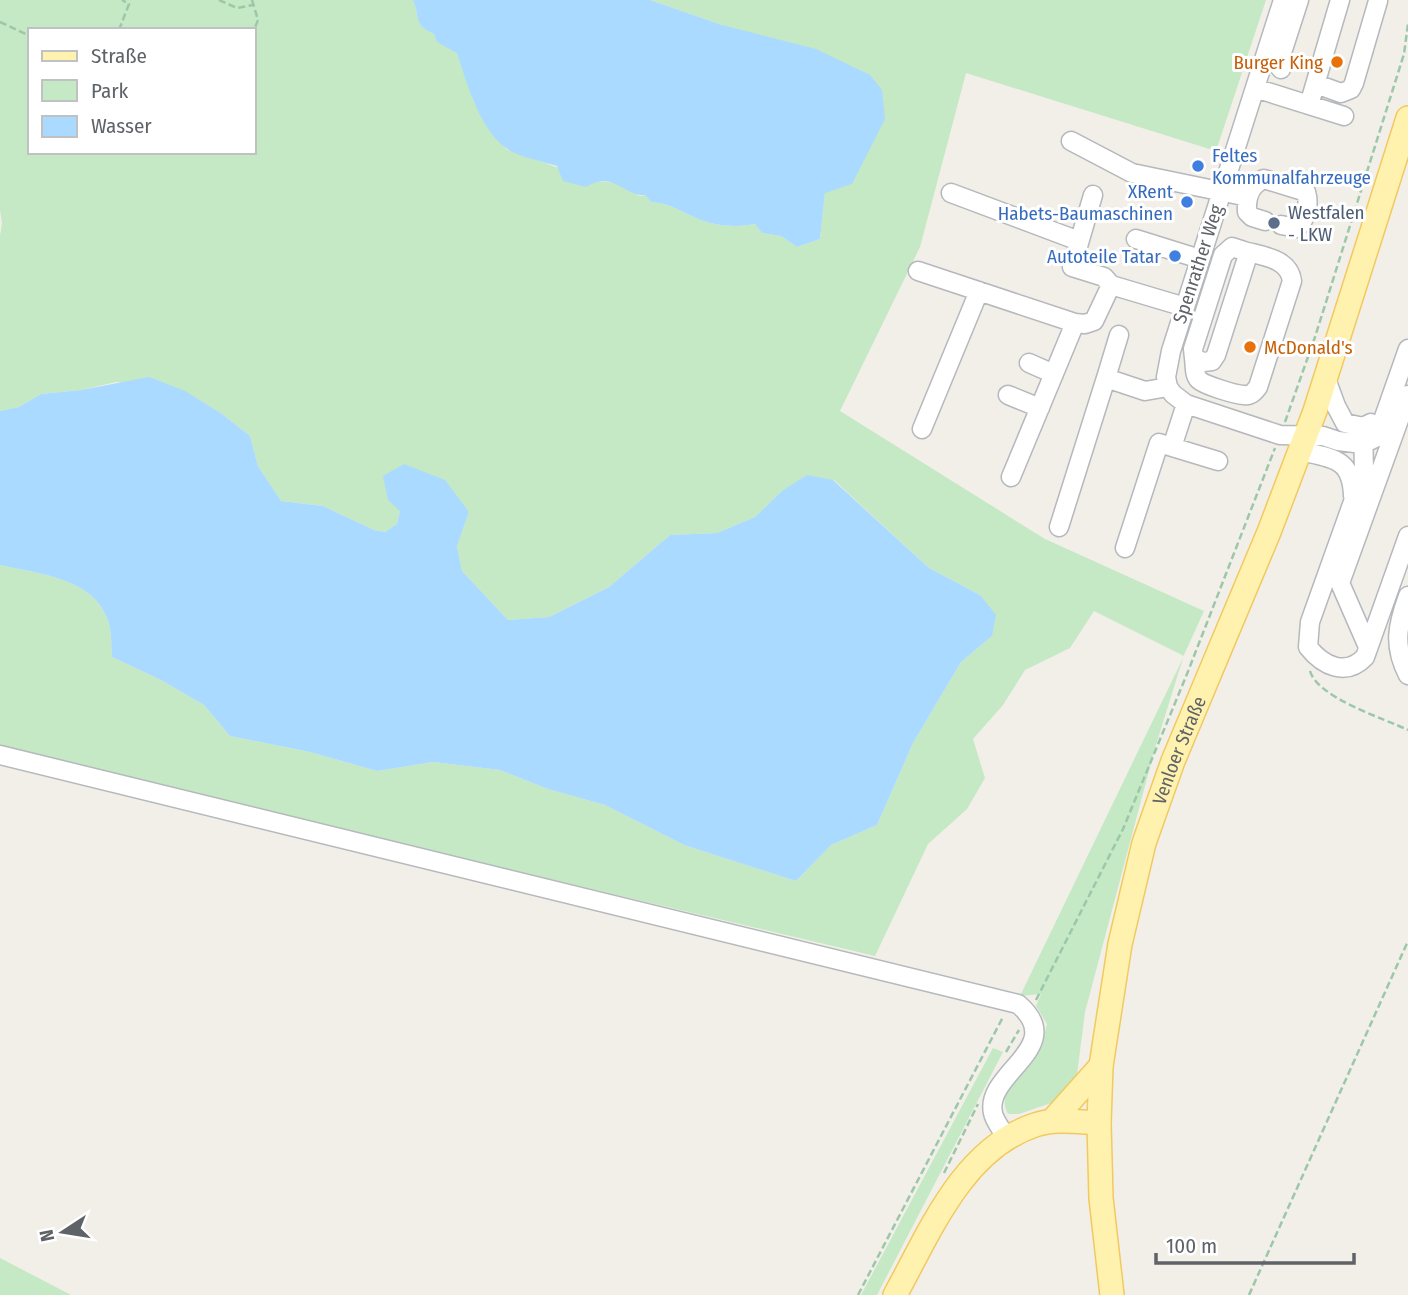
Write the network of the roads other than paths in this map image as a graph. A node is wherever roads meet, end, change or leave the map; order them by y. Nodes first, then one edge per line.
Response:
1 (1283, 0) edge
2 (1340, 0) edge
3 (1377, 0) edge
4 (1304, 3) edge
5 (1281, 69) dead end
6 (1315, 84) junction
7 (1255, 88) junction
8 (1309, 105) junction
9 (1344, 116) dead end
10 (1408, 118) edge
11 (1071, 141) dead end
12 (1222, 190) junction
13 (951, 193) dead end
14 (1093, 195) dead end
15 (1248, 197) junction
16 (1136, 239) dead end
17 (1079, 241) junction
18 (1200, 259) junction
19 (918, 271) dead end
20 (1111, 285) junction
21 (979, 291) junction
22 (1185, 307) junction
23 (1075, 323) junction
24 (1119, 335) dead end
25 (1173, 343) junction
26 (1408, 349) edge
27 (1194, 354) junction
28 (1029, 362) dead end
29 (1054, 374) junction
30 (1106, 378) junction
31 (1326, 379) junction
32 (1168, 387) junction
33 (1408, 395) edge
34 (1008, 396) dead end
35 (1186, 404) junction
36 (1040, 408) junction
37 (922, 429) dead end
38 (1363, 442) junction
39 (1303, 443) junction
40 (1172, 447) junction
41 (1218, 461) dead end
42 (1346, 466) junction
43 (1011, 477) dead end
44 (1353, 500) junction
45 (1059, 527) dead end
46 (1408, 536) edge
47 (1125, 548) dead end
48 (1408, 596) edge
49 (1368, 647) junction
50 (1408, 675) edge
51 (0, 755) edge
52 (1101, 1066) junction
53 (1052, 1121) junction
54 (1099, 1123) junction
55 (1006, 1137) junction
56 (895, 1295) edge
57 (1112, 1295) edge

1 - 7 street, Spenrather Weg
2 - 6 street
3 - 6 street
4 - 5 street
6 - 8 street
7 - 8 street
7 - 12 street, Spenrather Weg
8 - 9 street
10 - 31 main road, Venloer Straße
11 - 12 street
12 - 15 street
12 - 18 street, Spenrather Weg
13 - 17 street
14 - 17 street
15 - 15 street
16 - 18 street
17 - 20 street
18 - 22 street, Spenrather Weg
19 - 21 street
20 - 22 street
20 - 23 street
21 - 23 street
21 - 37 street
22 - 25 street, Spenrather Weg
23 - 29 street
24 - 30 street
25 - 27 street
25 - 32 street, Spenrather Weg
26 - 38 street
27 - 27 street
28 - 29 street
29 - 36 street
30 - 32 street
30 - 45 street
31 - 38 street
31 - 39 main road, Venloer Straße
32 - 35 street
33 - 49 street
34 - 36 street
35 - 39 street
35 - 40 street
36 - 43 street
38 - 39 street
38 - 42 street
38 - 44 street
39 - 42 street
39 - 52 main road, Venloer Straße
40 - 41 street
40 - 47 street
42 - 44 street
44 - 49 street
46 - 49 street
48 - 50 street
51 - 55 street
52 - 53 main road
52 - 54 main road, Venloer Straße
53 - 54 main road
53 - 55 main road
54 - 57 main road, Venloer Straße
55 - 56 main road

